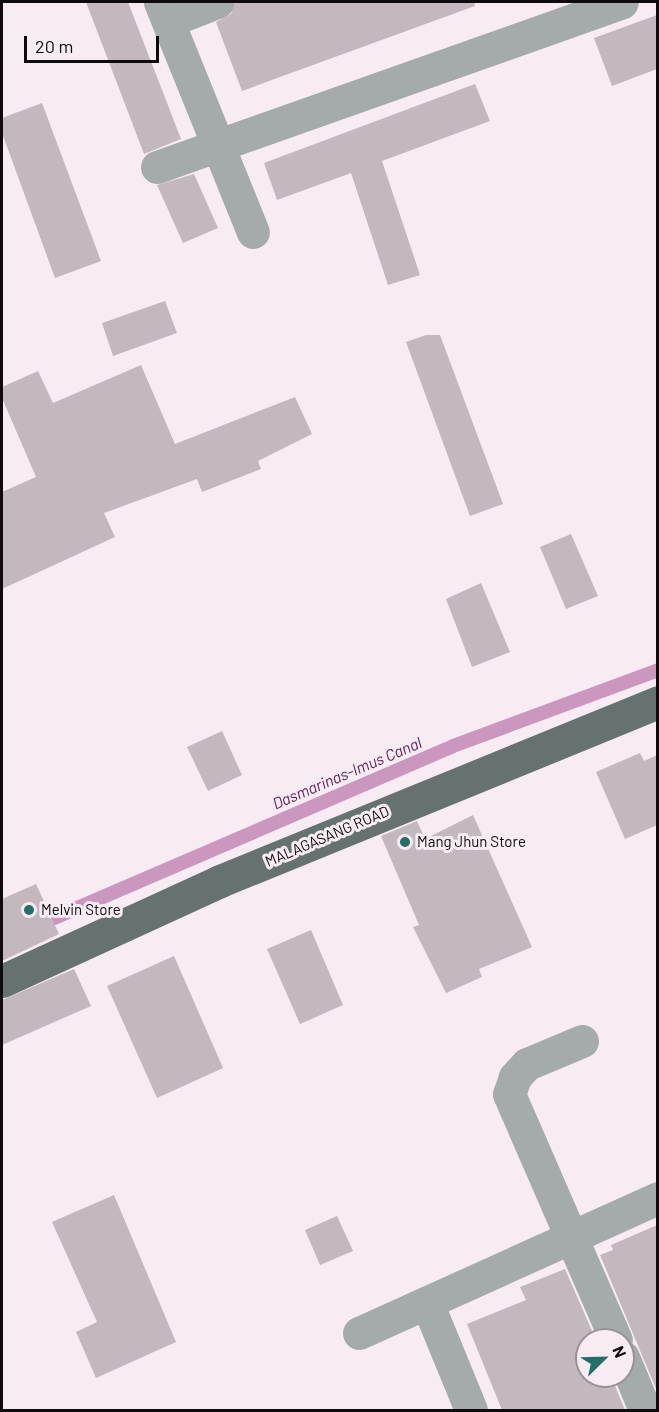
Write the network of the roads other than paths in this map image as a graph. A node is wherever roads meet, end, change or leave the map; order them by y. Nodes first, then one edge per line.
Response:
1 (217, 2) edge
2 (622, 2) edge
3 (164, 11) edge
4 (218, 143) junction
5 (157, 167) dead end
6 (254, 232) dead end
7 (657, 702) edge
8 (2, 981) edge
9 (582, 1041) dead end
10 (657, 1198) edge
11 (574, 1239) junction
12 (428, 1305) junction
13 (611, 1328) edge
14 (358, 1333) dead end
15 (635, 1386) edge
16 (471, 1410) edge
17 (645, 1410) edge

1 - 3 street
2 - 4 street
3 - 4 street
4 - 5 street
4 - 6 street
7 - 8 main road, MALAGASANG ROAD
9 - 11 street
10 - 11 street
11 - 12 street
11 - 13 street
12 - 14 street
12 - 16 street
15 - 17 street

